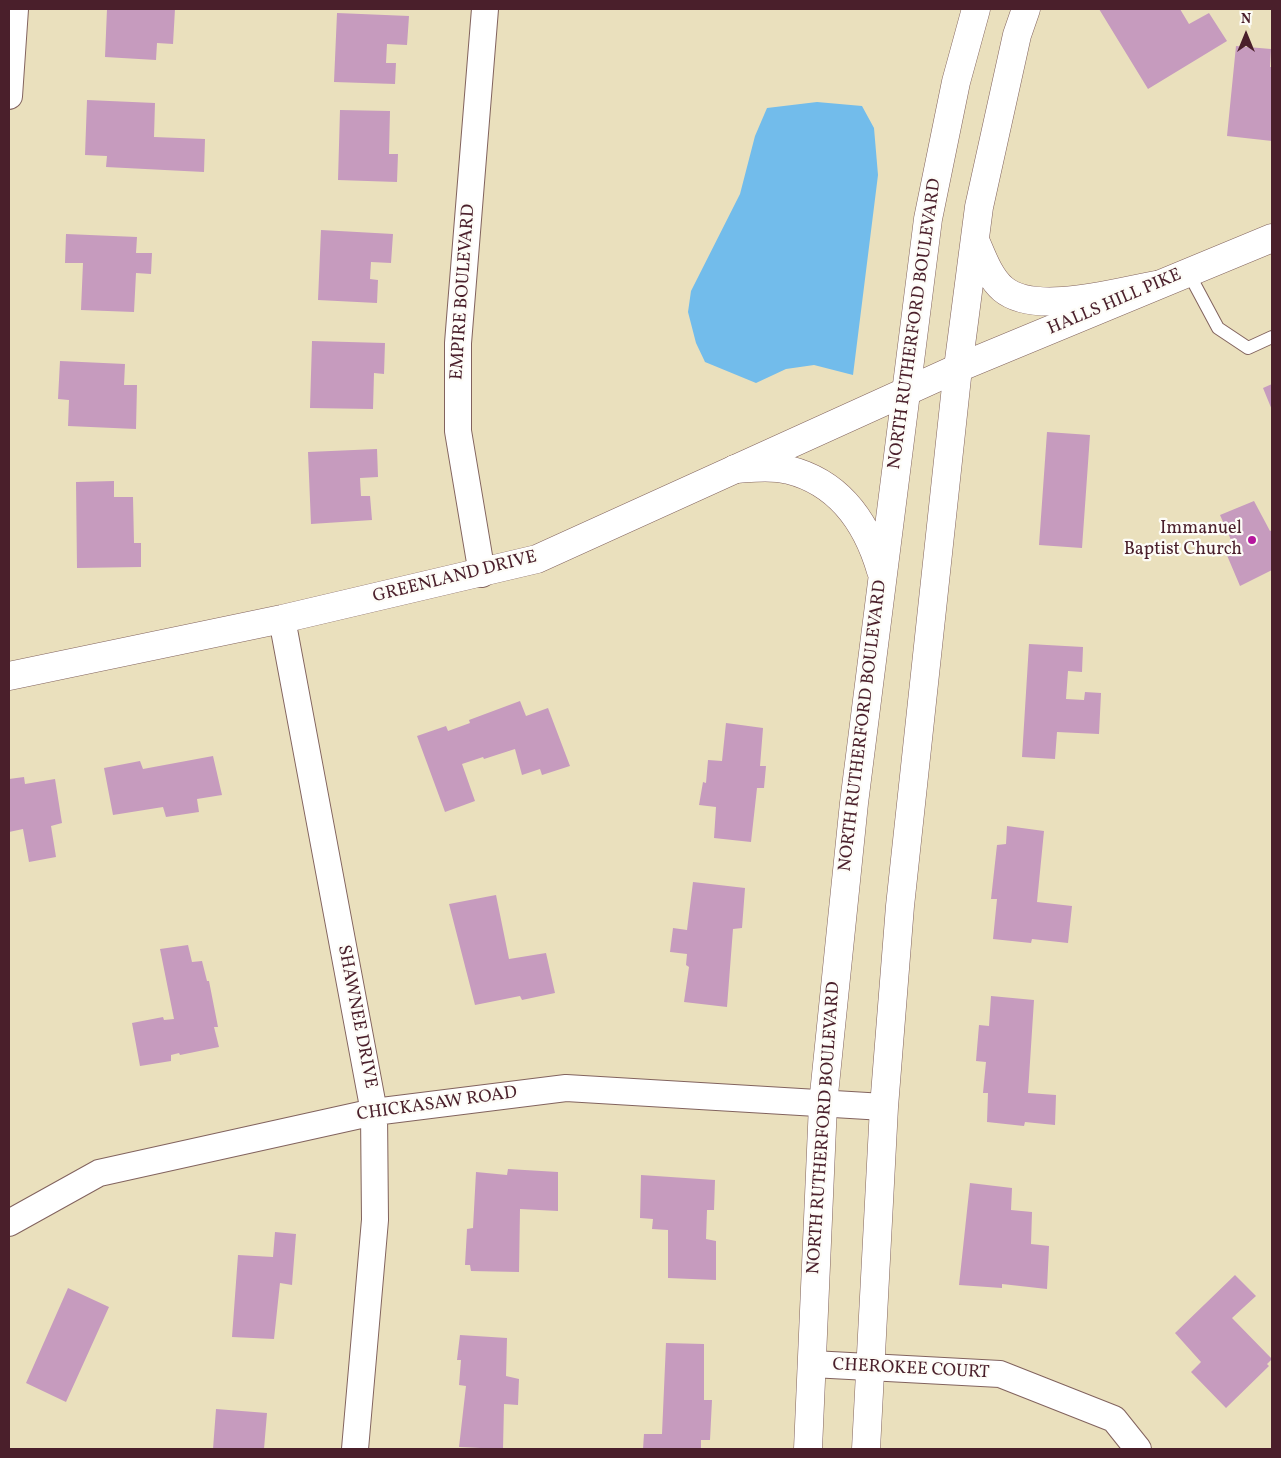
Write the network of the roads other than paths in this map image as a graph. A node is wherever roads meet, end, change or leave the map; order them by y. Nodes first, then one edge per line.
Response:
1 (15, 9) edge
2 (485, 9) edge
3 (976, 9) edge
4 (1026, 9) edge
5 (9, 96) edge
6 (1272, 238) edge
7 (975, 240) junction
8 (1188, 272) junction
9 (1156, 286) junction
10 (1272, 337) edge
11 (958, 368) junction
12 (906, 391) junction
13 (735, 469) junction
14 (482, 574) junction
15 (882, 578) junction
16 (282, 619) junction
17 (9, 676) edge
18 (823, 1104) junction
19 (884, 1107) junction
20 (374, 1112) junction
21 (9, 1223) edge
22 (812, 1364) junction
23 (870, 1367) junction
24 (355, 1449) edge
25 (808, 1449) edge
26 (866, 1449) edge
27 (1138, 1449) edge

1 - 5 street
2 - 14 street, EMPIRE BOULEVARD
3 - 12 main road, NORTH RUTHERFORD BOULEVARD
4 - 7 main road
6 - 8 main road, HALLS HILL PIKE
7 - 9 main road
7 - 11 main road
8 - 9 main road, HALLS HILL PIKE
8 - 10 lane
9 - 11 main road, HALLS HILL PIKE
11 - 12 main road, GREENLAND DRIVE
11 - 19 main road
12 - 13 main road, GREENLAND DRIVE
12 - 15 main road, NORTH RUTHERFORD BOULEVARD
13 - 14 main road, GREENLAND DRIVE
13 - 15 main road
14 - 16 main road, GREENLAND DRIVE
15 - 18 main road, NORTH RUTHERFORD BOULEVARD
16 - 17 main road, GREENLAND DRIVE
16 - 20 street, SHAWNEE DRIVE
18 - 19 street, CHICKASAW ROAD
18 - 20 street, CHICKASAW ROAD
18 - 22 main road, NORTH RUTHERFORD BOULEVARD
19 - 23 main road
20 - 21 street, CHICKASAW ROAD
20 - 24 street, SHAWNEE DRIVE
22 - 23 street, CHEROKEE COURT
22 - 25 main road, NORTH RUTHERFORD BOULEVARD
23 - 26 main road
23 - 27 street, CHEROKEE COURT

